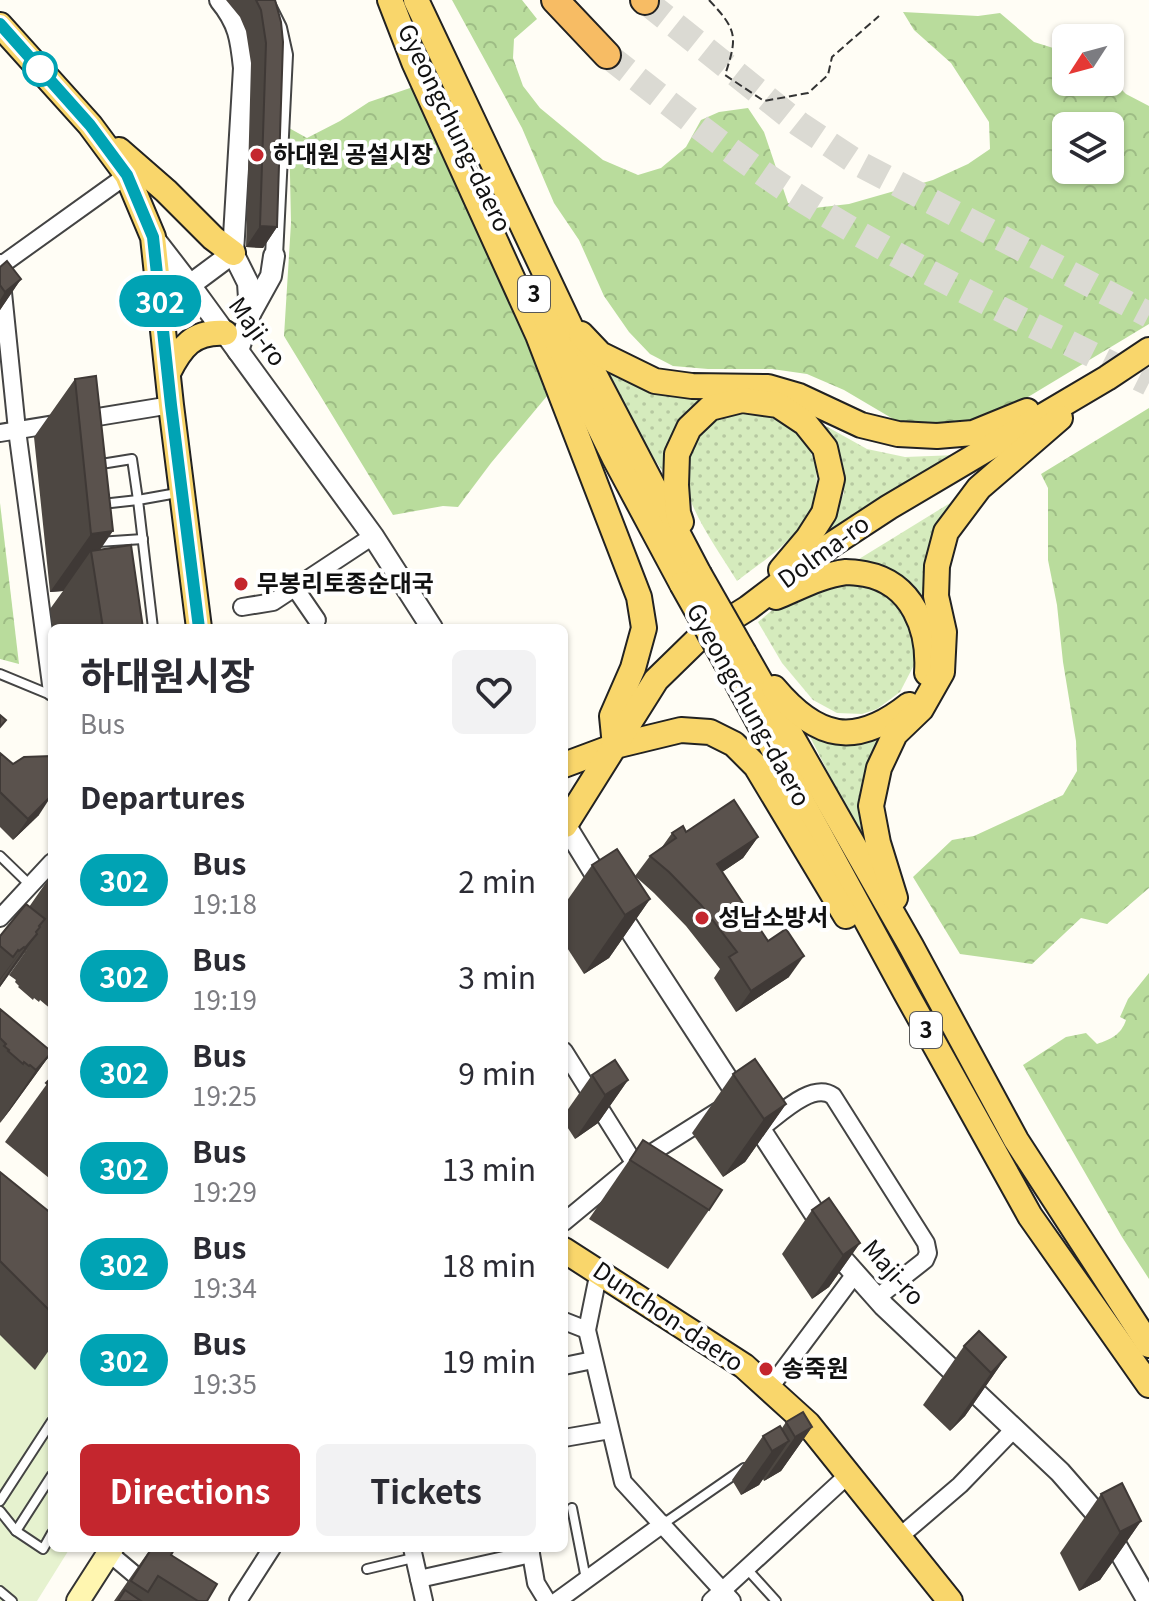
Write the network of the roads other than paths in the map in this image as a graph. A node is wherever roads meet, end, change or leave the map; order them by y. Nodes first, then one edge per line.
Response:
1 (220, 0) edge
2 (264, 0) edge
3 (391, 0) edge
4 (416, 0) edge
5 (555, 0) edge
6 (0, 25) edge
7 (607, 55) tunnel mouth
8 (90, 125) junction
9 (127, 175) junction
10 (153, 237) junction
11 (233, 253) junction
12 (274, 256) junction
13 (1, 265) edge
14 (190, 285) junction
15 (555, 294) junction
16 (250, 314) junction
17 (231, 342) junction
18 (1149, 350) edge
19 (168, 373) junction
20 (1107, 378) junction
21 (171, 405) junction
22 (8, 431) edge
23 (86, 467) edge
24 (182, 492) junction
25 (138, 500) junction
26 (89, 505) edge
27 (373, 536) junction
28 (143, 539) junction
29 (97, 542) edge
30 (146, 571) junction
31 (132, 574) edge
32 (691, 579) junction
33 (295, 588) junction
34 (242, 607) dead end
35 (748, 608) junction
36 (317, 620) dead end
37 (153, 624) edge
38 (198, 624) edge
39 (429, 624) edge
40 (735, 657) junction
41 (48, 670) edge
42 (0, 674) edge
43 (48, 692) edge
44 (615, 746) junction
45 (568, 764) edge
46 (568, 819) edge
47 (568, 831) edge
48 (0, 856) edge
49 (48, 866) edge
50 (30, 885) junction
51 (0, 918) edge
52 (911, 946) junction
53 (906, 993) junction
54 (568, 1057) edge
55 (740, 1097) junction
56 (760, 1129) junction
57 (634, 1164) junction
58 (652, 1188) edge
59 (568, 1219) edge
60 (568, 1252) edge
61 (599, 1271) junction
62 (855, 1274) junction
63 (878, 1299) junction
64 (568, 1323) edge
65 (587, 1330) junction
66 (1149, 1345) edge
67 (593, 1360) junction
68 (568, 1365) edge
69 (1149, 1385) edge
70 (769, 1389) junction
71 (48, 1427) edge
72 (1014, 1429) junction
73 (610, 1430) junction
74 (568, 1437) edge
75 (747, 1466) dead end
76 (848, 1475) junction
77 (48, 1481) edge
78 (0, 1501) edge
79 (572, 1508) dead end
80 (0, 1511) edge
81 (663, 1524) junction
82 (16, 1531) junction
83 (898, 1538) junction
84 (48, 1540) edge
85 (109, 1552) edge
86 (111, 1552) edge
87 (269, 1552) edge
88 (526, 1552) edge
89 (530, 1552) edge
90 (413, 1553) edge
91 (367, 1569) dead end
92 (747, 1569) junction
93 (419, 1579) junction
94 (586, 1580) junction
95 (0, 1591) edge
96 (722, 1598) edge
97 (12, 1601) edge
98 (78, 1601) edge
99 (166, 1601) edge
100 (238, 1601) edge
101 (424, 1601) edge
102 (547, 1601) edge
103 (557, 1601) edge
104 (776, 1601) edge
105 (950, 1601) edge
106 (1147, 1601) edge

1 - 11 street
2 - 12 street
3 - 32 main road, Gyeongchung-daero / 3
3 - 44 main road
4 - 15 main road, Gyeongchung-daero / 3
5 - 7 highway
6 - 8 main road
8 - 9 main road
8 - 11 main road
9 - 10 main road
9 - 13 street
10 - 14 street, Maji-ro
10 - 19 main road
11 - 12 street
11 - 14 street
11 - 16 street
12 - 16 street
13 - 22 street
14 - 17 street, Maji-ro
15 - 20 main road
15 - 32 main road, Gyeongchung-daero / 3
16 - 17 street
17 - 19 main road
17 - 27 street, Maji-ro
18 - 20 main road, Dolma-ro
19 - 21 main road
20 - 35 main road, Dolma-ro
20 - 52 main road
21 - 22 street
21 - 24 main road
22 - 41 street
23 - 25 lane
24 - 25 lane
24 - 38 main road
25 - 26 lane
25 - 28 lane
27 - 33 street
27 - 39 street, Maji-ro
28 - 29 lane
28 - 30 lane
30 - 31 lane
30 - 37 lane
32 - 35 main road
32 - 40 main road, Gyeongchung-daero / 3, bridge
33 - 34 street
33 - 36 street
35 - 40 main road
35 - 44 main road, Dolma-ro
40 - 52 main road, Gyeongchung-daero / 3
40 - 53 main road, Gyeongchung-daero / 3
42 - 43 lane
44 - 45 main road
44 - 46 main road, Dolma-ro
44 - 53 main road
47 - 55 street, Maji-ro
48 - 50 lane
49 - 50 street
50 - 51 street
52 - 66 main road, Gyeongchung-daero / 3
53 - 69 main road, Gyeongchung-daero / 3
54 - 57 street
55 - 56 street, Maji-ro
55 - 57 street
56 - 62 street, Maji-ro
56 - 63 street
57 - 58 street
57 - 59 street
60 - 61 main road, Dunchon-daero
61 - 65 street
61 - 70 main road, Dunchon-daero
62 - 63 street, Maji-ro
62 - 70 street
63 - 72 street, Maji-ro
64 - 65 street
65 - 67 street
67 - 68 street
67 - 73 street
70 - 76 main road, Dunchon-daero
71 - 78 lane
72 - 83 street
72 - 106 street, Maji-ro
73 - 74 street
73 - 81 street
75 - 81 lane
76 - 83 main road, Dunchon-daero
76 - 92 street
77 - 82 lane
79 - 94 lane
80 - 82 lane
81 - 94 street
81 - 96 street
82 - 84 lane
83 - 105 main road, Dunchon-daero
85 - 98 main road
86 - 99 street
87 - 100 street
88 - 93 street
89 - 102 street
90 - 91 lane
90 - 93 street
92 - 96 street
92 - 104 lane
93 - 101 street
94 - 103 street
95 - 97 lane

